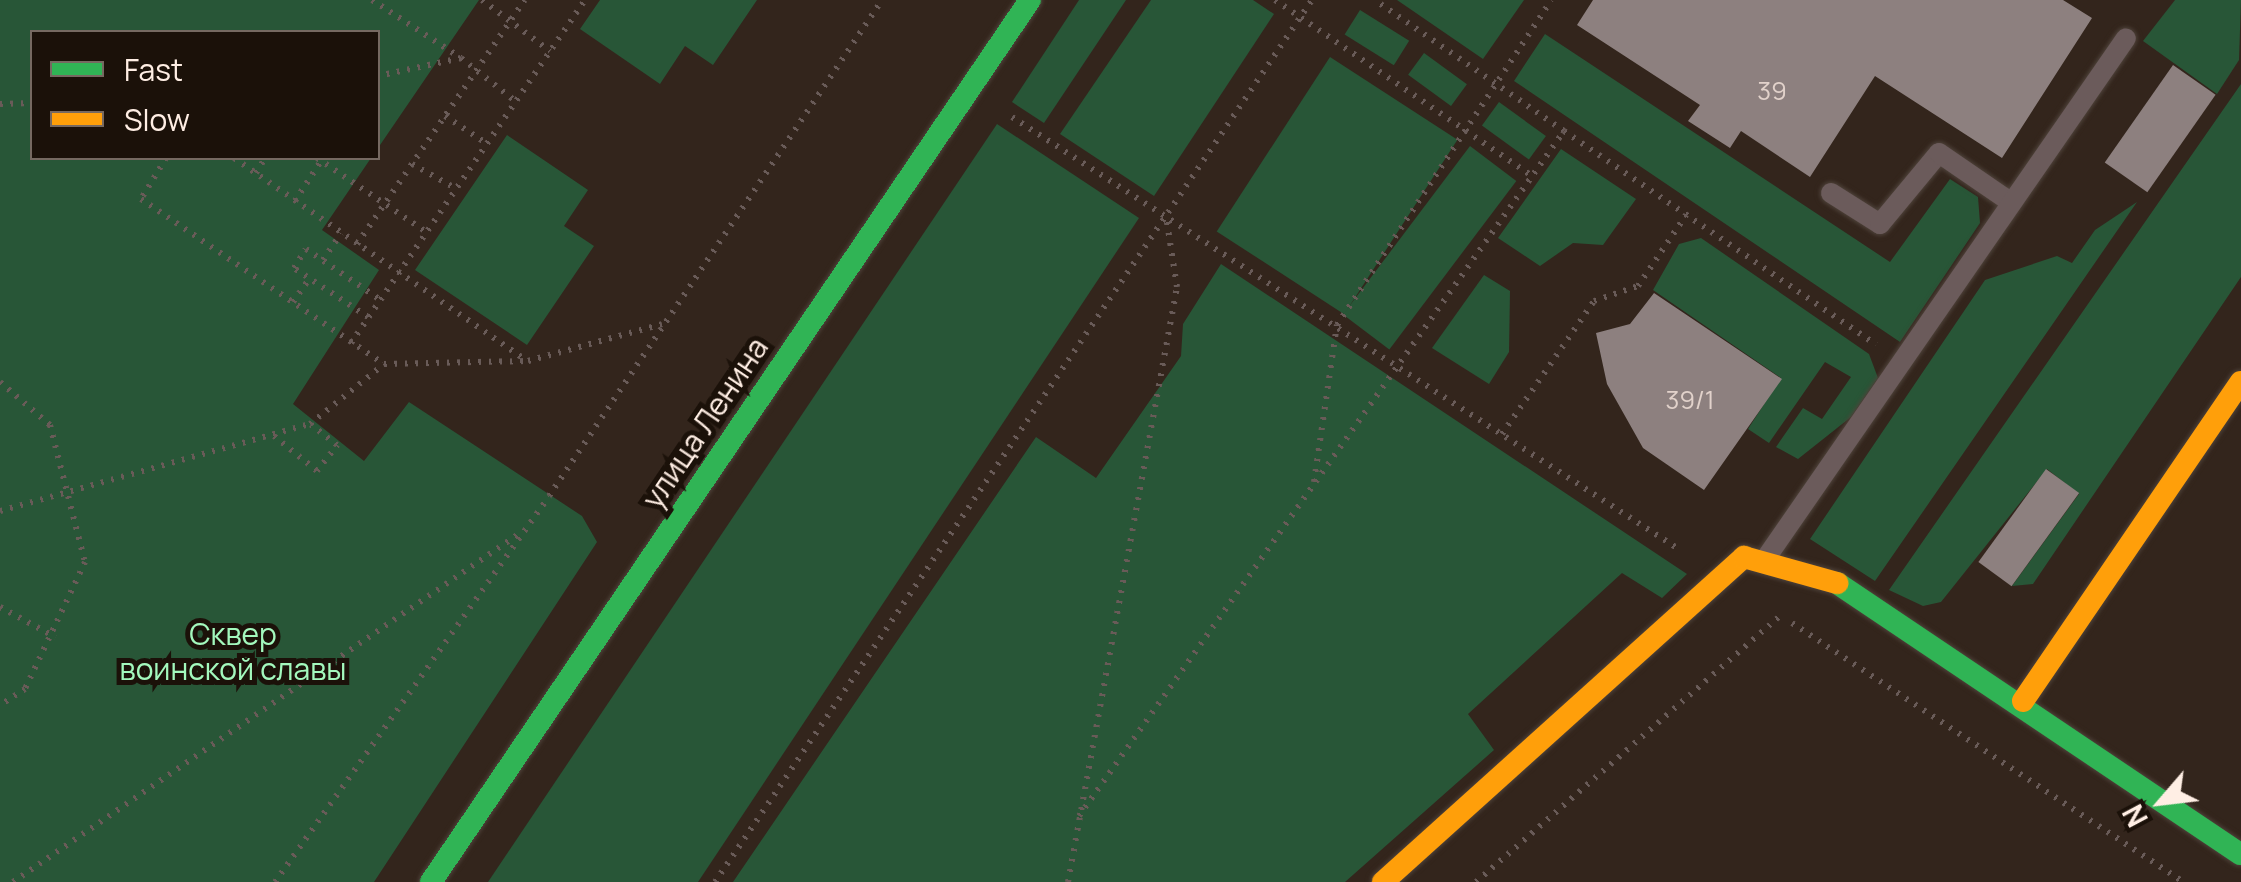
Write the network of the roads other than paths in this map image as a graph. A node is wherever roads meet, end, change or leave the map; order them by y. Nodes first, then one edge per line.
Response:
1 (1030, 0) edge
2 (2126, 38) dead end
3 (1831, 193) dead end
4 (2012, 203) junction
5 (2241, 382) edge
6 (1764, 561) junction
7 (2022, 700) junction
8 (2241, 854) edge
9 (431, 882) edge
10 (1383, 882) edge

1 - 9 street, улица Ленина
2 - 4 lane
3 - 4 lane
4 - 6 lane
5 - 7 street
6 - 7 street
6 - 10 street
7 - 8 street

